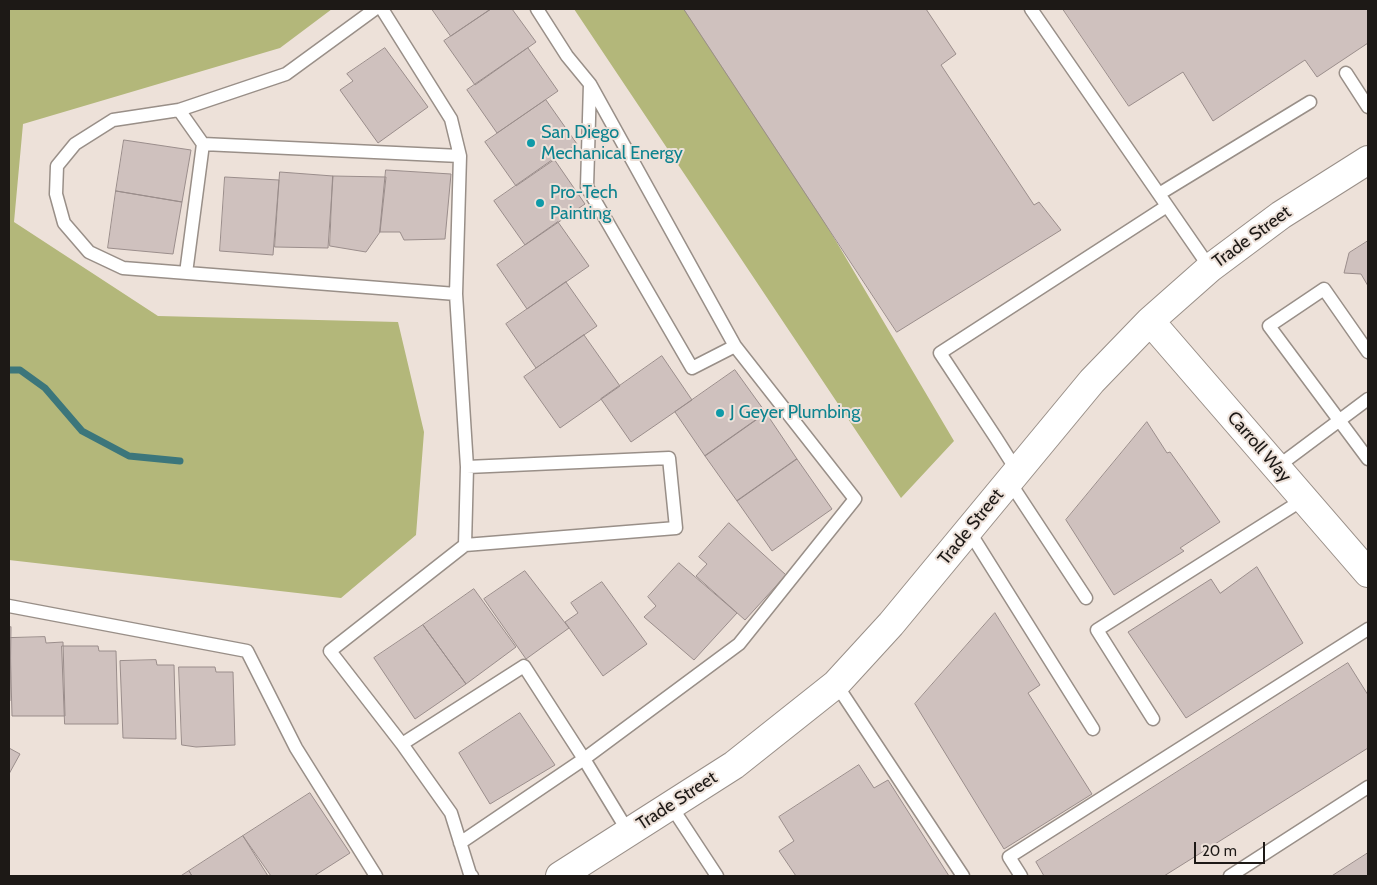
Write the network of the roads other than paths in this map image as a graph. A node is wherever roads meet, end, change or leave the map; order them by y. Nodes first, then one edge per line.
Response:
1 (375, 9) edge
2 (382, 9) edge
3 (537, 9) edge
4 (1031, 9) edge
5 (1346, 72) dead end
6 (590, 84) junction
7 (1310, 102) dead end
8 (1368, 107) edge
9 (179, 110) junction
10 (203, 144) junction
11 (460, 156) junction
12 (1368, 160) edge
13 (1159, 194) junction
14 (1167, 206) junction
15 (1210, 268) junction
16 (186, 273) junction
17 (456, 294) junction
18 (1150, 321) junction
19 (735, 346) junction
20 (1368, 352) edge
21 (1368, 399) edge
22 (1339, 420) junction
23 (1368, 459) edge
24 (1277, 467) junction
25 (467, 468) junction
26 (1013, 476) junction
27 (1304, 499) junction
28 (968, 530) junction
29 (465, 545) junction
30 (1368, 573) edge
31 (1086, 598) dead end
32 (9, 606) edge
33 (1368, 629) edge
34 (836, 684) junction
35 (1154, 719) dead end
36 (1093, 729) dead end
37 (402, 744) junction
38 (584, 759) junction
39 (1368, 787) edge
40 (671, 806) junction
41 (629, 832) junction
42 (460, 843) junction
43 (376, 876) edge
44 (472, 876) edge
45 (560, 876) edge
46 (717, 876) edge
47 (963, 876) edge
48 (1022, 876) edge
49 (1230, 876) edge

1 - 9 lane
2 - 11 lane
3 - 6 lane
4 - 13 lane
5 - 8 lane
6 - 19 lane
6 - 19 lane
7 - 13 lane
9 - 10 lane
9 - 16 lane
10 - 11 lane
10 - 16 lane
11 - 17 lane
12 - 15 street, Trade Street
13 - 14 lane
14 - 15 lane
14 - 26 lane
15 - 18 street, Trade Street
16 - 17 lane
17 - 25 lane
18 - 24 street, Carroll Way
18 - 26 street, Trade Street
19 - 38 lane
20 - 22 lane
21 - 22 lane
22 - 23 lane
22 - 24 lane
24 - 27 street, Carroll Way
25 - 29 lane
25 - 29 lane
26 - 28 street, Trade Street
26 - 31 lane
27 - 30 street, Carroll Way
27 - 35 lane
28 - 34 street, Trade Street
28 - 36 lane
29 - 37 lane
32 - 43 lane
33 - 48 lane
34 - 40 street, Trade Street
34 - 47 lane
37 - 38 lane
37 - 42 lane
38 - 41 lane
38 - 42 lane
39 - 49 lane
40 - 41 street, Trade Street
40 - 46 lane
41 - 45 street, Trade Street
42 - 44 lane

